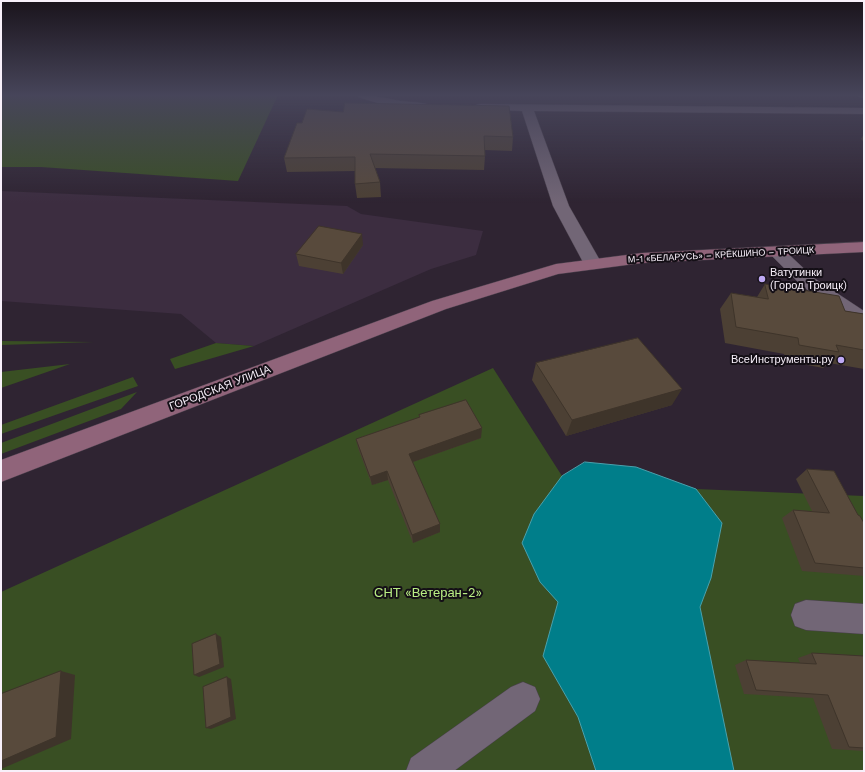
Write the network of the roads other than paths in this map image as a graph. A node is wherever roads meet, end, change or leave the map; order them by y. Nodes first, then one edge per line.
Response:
1 (535, 131) edge
2 (864, 247) edge
3 (776, 252) junction
4 (593, 264) junction
5 (439, 305) joint
6 (864, 320) edge
7 (1, 471) edge
8 (806, 615) dead end
9 (864, 619) edge
10 (522, 699) dead end
11 (424, 771) edge

1 - 4 street
2 - 3 main road, М-1 «БЕЛАРУСЬ» – КРЁКШИНО – ТРОИЦК
3 - 4 main road, М-1 «БЕЛАРУСЬ» – КРЁКШИНО – ТРОИЦК
3 - 6 street
4 - 5 main road, М-1 «БЕЛАРУСЬ» – КРЁКШИНО – ТРОИЦК
5 - 7 main road, ГОРОДСКАЯ УЛИЦА
8 - 9 street
10 - 11 street

